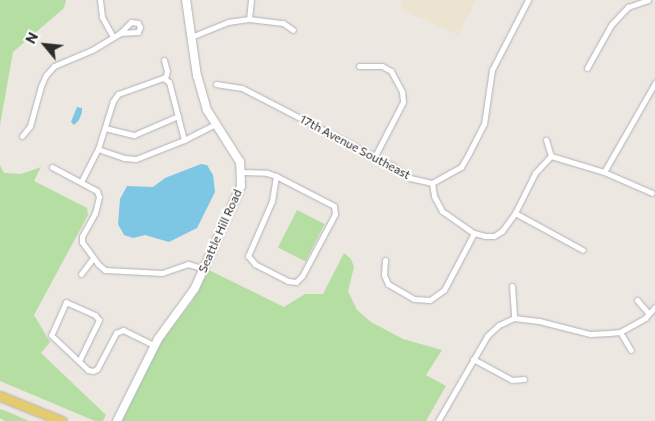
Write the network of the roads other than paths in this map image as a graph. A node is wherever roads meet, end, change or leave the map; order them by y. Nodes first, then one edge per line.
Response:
1 (100, 0) edge
2 (186, 0) edge
3 (251, 0) edge
4 (528, 0) edge
5 (648, 0) edge
6 (249, 19) junction
7 (293, 30) dead end
8 (120, 33) dead end
9 (113, 37) junction
10 (191, 37) junction
11 (164, 60) dead end
12 (359, 66) dead end
13 (587, 68) dead end
14 (165, 79) junction
15 (655, 83) edge
16 (216, 84) dead end
17 (178, 116) junction
18 (216, 124) junction
19 (105, 128) junction
20 (22, 136) dead end
21 (184, 140) junction
22 (546, 140) dead end
23 (98, 149) junction
24 (375, 156) junction
25 (551, 156) junction
26 (52, 167) dead end
27 (242, 172) junction
28 (604, 172) junction
29 (276, 176) junction
30 (82, 182) junction
31 (432, 183) junction
32 (652, 193) dead end
33 (515, 213) junction
34 (474, 233) junction
35 (583, 250) dead end
36 (93, 258) junction
37 (385, 260) dead end
38 (204, 269) junction
39 (81, 274) dead end
40 (512, 286) dead end
41 (637, 300) dead end
42 (655, 307) edge
43 (649, 314) junction
44 (514, 318) junction
45 (620, 332) junction
46 (154, 346) junction
47 (631, 350) dead end
48 (473, 359) junction
49 (79, 360) junction
50 (524, 379) dead end
51 (0, 396) edge
52 (62, 421) edge
53 (117, 421) edge
54 (440, 421) edge

1 - 9 street
2 - 10 street, Seattle Hill Road
3 - 6 street
4 - 31 street
5 - 13 street
6 - 7 street
6 - 10 street
8 - 9 street
9 - 20 street
10 - 18 street, Seattle Hill Road
11 - 14 street
12 - 24 street
14 - 17 street
14 - 19 street
15 - 28 street
16 - 24 street, 17th Avenue Southeast
17 - 19 street
17 - 21 street
18 - 21 street
18 - 27 street, Seattle Hill Road
19 - 23 street
21 - 23 street
22 - 25 street
23 - 30 street
24 - 31 street, 17th Avenue Southeast
25 - 28 street
25 - 33 street
26 - 30 street
27 - 29 street
27 - 38 street, Seattle Hill Road
28 - 32 street
29 - 29 street
30 - 36 street
31 - 34 street
33 - 34 street
33 - 35 street
34 - 37 street
36 - 38 street
36 - 39 street
38 - 46 street, Seattle Hill Road
40 - 44 street
41 - 43 street
42 - 43 street
43 - 45 street
44 - 45 street
44 - 48 street
45 - 47 street
46 - 49 street
46 - 53 street, Seattle Hill Road
48 - 50 street
48 - 54 street
49 - 49 street
51 - 52 main road

